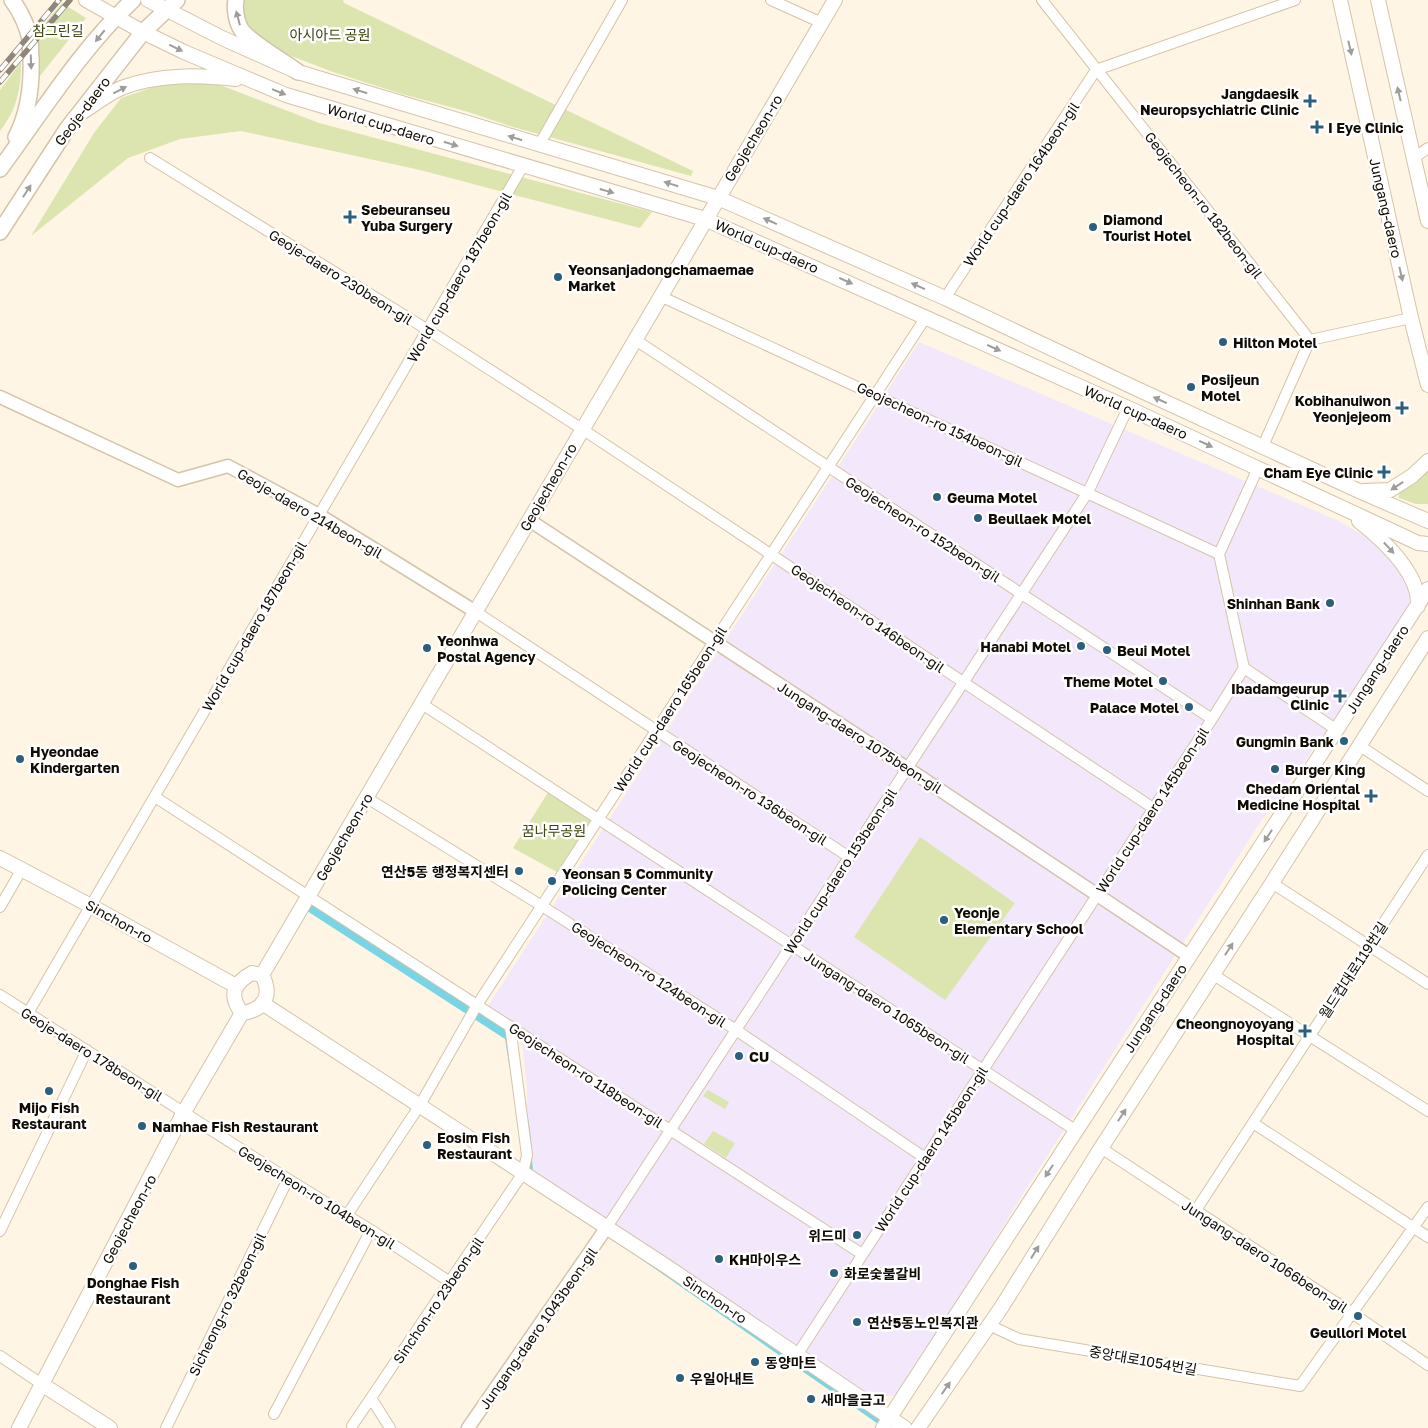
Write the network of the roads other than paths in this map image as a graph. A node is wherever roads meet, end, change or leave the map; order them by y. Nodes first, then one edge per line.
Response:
1 (12, 0) edge
2 (86, 0) edge
3 (133, 0) edge
4 (148, 0) edge
5 (236, 0) edge
6 (622, 0) edge
7 (772, 0) edge
8 (835, 0) edge
9 (1042, 0) edge
10 (1295, 0) edge
11 (1340, 0) edge
12 (1378, 0) edge
13 (171, 5) edge
14 (115, 17) junction
15 (822, 23) junction
16 (143, 32) junction
17 (1096, 70) junction
18 (298, 72) junction
19 (248, 80) junction
20 (78, 115) junction
21 (539, 145) junction
22 (1428, 148) edge
23 (150, 158) dead end
24 (1414, 158) junction
25 (524, 166) junction
26 (0, 169) edge
27 (718, 198) junction
28 (705, 219) junction
29 (1428, 220) edge
30 (0, 232) edge
31 (660, 296) junction
32 (945, 298) junction
33 (926, 317) junction
34 (1411, 318) junction
35 (428, 330) junction
36 (634, 339) junction
37 (1310, 340) junction
38 (1428, 385) edge
39 (876, 395) junction
40 (0, 397) edge
41 (1128, 408) junction
42 (582, 429) junction
43 (1263, 446) junction
44 (1428, 461) edge
45 (828, 467) junction
46 (1258, 468) junction
47 (1359, 491) junction
48 (1088, 492) junction
49 (1339, 505) junction
50 (319, 516) junction
51 (529, 520) junction
52 (1428, 521) edge
53 (1428, 544) edge
54 (772, 553) junction
55 (1219, 554) junction
56 (1428, 590) edge
57 (1022, 594) junction
58 (1418, 606) junction
59 (476, 612) junction
60 (1428, 638) edge
61 (714, 642) junction
62 (1428, 645) edge
63 (1417, 654) junction
64 (1244, 668) junction
65 (964, 682) junction
66 (422, 704) junction
67 (1212, 719) junction
68 (656, 730) junction
69 (1337, 730) junction
70 (1360, 746) junction
71 (907, 768) junction
72 (1428, 791) edge
73 (155, 797) junction
74 (367, 798) junction
75 (1153, 808) junction
76 (598, 819) junction
77 (1428, 856) edge
78 (0, 858) edge
79 (849, 858) junction
80 (22, 869) junction
81 (1272, 883) junction
82 (1096, 895) junction
83 (309, 896) junction
84 (91, 906) junction
85 (542, 906) junction
86 (0, 907) edge
87 (792, 945) junction
88 (1369, 945) junction
89 (1189, 956) junction
90 (1212, 974) junction
91 (262, 975) junction
92 (1428, 984) edge
93 (236, 986) junction
94 (0, 995) edge
95 (262, 1003) junction
96 (477, 1005) junction
97 (28, 1013) junction
98 (242, 1013) junction
99 (510, 1026) junction
100 (736, 1030) junction
101 (1310, 1035) junction
102 (87, 1050) junction
103 (983, 1070) junction
104 (420, 1105) junction
105 (1428, 1111) edge
106 (184, 1112) junction
107 (1253, 1123) junction
108 (670, 1130) junction
109 (1075, 1130) junction
110 (1101, 1148) junction
111 (926, 1158) junction
112 (523, 1173) junction
113 (288, 1179) junction
114 (1428, 1207) edge
115 (1196, 1210) junction
116 (347, 1215) junction
117 (607, 1227) junction
118 (1414, 1227) junction
119 (371, 1230) junction
120 (0, 1232) edge
121 (1428, 1237) edge
122 (862, 1254) junction
123 (450, 1282) junction
124 (1352, 1313) junction
125 (990, 1324) junction
126 (797, 1355) junction
127 (0, 1356) edge
128 (1428, 1365) edge
129 (43, 1385) junction
130 (371, 1398) junction
131 (274, 1414) dead end
132 (886, 1423) edge
133 (352, 1426) dead end
134 (19, 1428) edge
135 (110, 1428) edge
136 (166, 1428) edge
137 (390, 1428) edge
138 (468, 1428) edge
139 (905, 1428) edge
140 (918, 1428) edge

1 -> 26 main road
2 - 14 main road, World cup-daero
3 - 14 main road
4 - 13 main road, World cup-daero
18 -> 5 main road
6 - 21 street
7 - 15 street
8 - 15 main road, Geojecheon-ro
9 - 17 street, Geojecheon-ro 182beon-gil
10 - 17 street
11 -> 34 main road, Jungang-daero
24 -> 12 main road
13 - 16 main road, Geoje-daero
13 - 18 main road, World cup-daero
14 - 16 main road, World cup-daero
14 -> 26 main road
15 - 27 main road, Geojecheon-ro
16 -> 19 main road, World cup-daero
16 - 20 main road, Geoje-daero
17 - 32 street, World cup-daero 164beon-gil
17 - 37 street, Geojecheon-ro 182beon-gil
21 -> 18 main road, World cup-daero
20 -> 19 main road
19 -> 25 main road, World cup-daero
30 -> 20 main road, Geoje-daero
27 -> 21 main road, World cup-daero
22 - 24 street
23 - 35 street, Geoje-daero 230beon-gil
24 - 29 main road
25 -> 28 main road, World cup-daero
25 - 35 street, World cup-daero 187beon-gil
27 - 28 main road, Geojecheon-ro
32 -> 27 main road, World cup-daero
28 - 31 main road, Geojecheon-ro
28 -> 33 main road, World cup-daero
31 - 36 main road, Geojecheon-ro
31 - 39 street, Geojecheon-ro 154beon-gil
43 -> 32 main road, World cup-daero
33 - 39 street, World cup-daero 165beon-gil
33 -> 41 main road, World cup-daero
34 - 37 street
34 - 38 main road, Jungang-daero
35 - 42 street, Geoje-daero 230beon-gil
35 - 50 street, World cup-daero 187beon-gil
36 - 42 main road, Geojecheon-ro
36 - 45 street, Geojecheon-ro 152beon-gil
37 - 43 street
39 - 45 street, World cup-daero 165beon-gil
39 - 48 street, Geojecheon-ro 154beon-gil
40 - 50 street, Geoje-daero 214beon-gil
41 -> 46 main road, World cup-daero
41 - 48 street, World cup-daero 153beon-gil
42 - 51 main road, Geojecheon-ro
42 - 54 street, Geojecheon-ro 146beon-gil
43 - 47 main road, World cup-daero
44 -> 47 main road
45 - 54 street, World cup-daero 165beon-gil
45 - 57 street, Geojecheon-ro 152beon-gil
46 - 49 main road, World cup-daero
46 - 55 street
47 - 52 main road, World cup-daero
48 - 55 street, Geojecheon-ro 154beon-gil
48 - 57 street, World cup-daero 153beon-gil
49 - 53 main road, World cup-daero
49 -> 58 main road
50 - 59 street, Geoje-daero 214beon-gil
50 - 73 street, World cup-daero 187beon-gil
51 - 59 main road, Geojecheon-ro
51 - 61 street, Jungang-daero 1075beon-gil
54 - 61 street, World cup-daero 165beon-gil
54 - 65 street, Geojecheon-ro 146beon-gil
55 - 64 street
56 - 58 main road, Jungang-daero
57 - 65 street, World cup-daero 153beon-gil
57 - 67 street, Geojecheon-ro 152beon-gil
58 - 69 main road, Jungang-daero
59 - 66 main road, Geojecheon-ro
59 - 68 street, Geojecheon-ro 136beon-gil
60 - 63 main road, Jungang-daero
61 - 68 street, World cup-daero 165beon-gil
61 - 71 street, Jungang-daero 1075beon-gil
62 - 63 main road
63 - 70 main road, Jungang-daero
64 - 67 street, World cup-daero 145beon-gil
64 - 69 street
65 - 71 street, World cup-daero 153beon-gil
65 - 75 street, Geojecheon-ro 146beon-gil
66 - 74 main road, Geojecheon-ro
66 - 76 street, Jungang-daero 1065beon-gil
67 - 75 street, World cup-daero 145beon-gil
68 - 76 street, World cup-daero 165beon-gil
68 - 79 street, Geojecheon-ro 136beon-gil
69 -> 89 main road, Jungang-daero
70 - 72 street
70 - 81 main road, Jungang-daero
71 - 79 street, World cup-daero 153beon-gil
71 - 82 street, Jungang-daero 1075beon-gil
73 - 83 street, Geojecheon-ro 118beon-gil
73 - 84 street, World cup-daero 187beon-gil
74 - 83 main road, Geojecheon-ro
74 - 85 street, Geojecheon-ro 124beon-gil
75 - 82 street, World cup-daero 145beon-gil
76 - 85 street, World cup-daero 165beon-gil
76 - 87 street, Jungang-daero 1065beon-gil
77 - 88 street, 월드컵대로119번길
78 - 80 main road, Sinchon-ro
79 - 87 street, World cup-daero 153beon-gil
80 - 84 main road, Sinchon-ro
80 - 86 street
81 - 88 street
90 -> 81 main road, Jungang-daero
82 - 89 street, Jungang-daero 1075beon-gil
82 - 103 street, World cup-daero 145beon-gil
83 - 91 main road, Geojecheon-ro
83 - 96 street, Geojecheon-ro 118beon-gil
84 - 93 main road, Sinchon-ro
84 - 97 street, World cup-daero 187beon-gil
85 - 96 street, World cup-daero 165beon-gil
85 - 100 street, Geojecheon-ro 124beon-gil
87 - 100 street, World cup-daero 153beon-gil
87 - 103 street, Jungang-daero 1065beon-gil
88 - 92 street
88 - 101 street, 월드컵대로119번길
89 - 109 main road, Jungang-daero
90 - 101 street
110 -> 90 main road, Jungang-daero
91 - 93 main road
91 - 95 main road
93 - 98 main road
94 - 97 street, Geoje-daero 178beon-gil
95 - 98 main road
95 - 104 main road, Sinchon-ro
96 - 99 street, Geojecheon-ro 118beon-gil
96 - 104 street, World cup-daero 165beon-gil
97 - 102 street, Geoje-daero 178beon-gil
98 - 106 main road, Geojecheon-ro
99 - 108 street, Geojecheon-ro 118beon-gil
99 - 112 street
100 - 108 street, World cup-daero 153beon-gil
100 - 111 street, Geojecheon-ro 124beon-gil
101 - 105 street
101 - 107 street, 월드컵대로119번길
102 - 106 street, Geoje-daero 178beon-gil
102 - 120 street
103 - 109 street, Jungang-daero 1065beon-gil
103 - 111 street, World cup-daero 145beon-gil
104 - 112 main road, Sinchon-ro
104 - 116 street
106 - 113 street, Geojecheon-ro 104beon-gil
106 - 129 main road, Geojecheon-ro
107 - 115 street, 월드컵대로119번길
107 - 118 street
108 - 117 street, World cup-daero 153beon-gil
108 - 122 street, Geojecheon-ro 118beon-gil
109 -> 132 main road, Jungang-daero
110 - 115 street, Jungang-daero 1066beon-gil
125 -> 110 main road, Jungang-daero
111 - 122 street, World cup-daero 145beon-gil
112 - 117 main road, Sinchon-ro
112 - 123 street, Sinchon-ro 23beon-gil
113 - 116 street, Geojecheon-ro 104beon-gil
113 - 136 street, Sicheong-ro 32beon-gil
114 - 118 street
115 - 124 street, Jungang-daero 1066beon-gil
116 - 119 street, Geojecheon-ro 104beon-gil
117 - 126 main road, Sinchon-ro
117 - 138 street, Jungang-daero 1043beon-gil
118 - 121 street
118 - 124 street
119 - 123 street, Geojecheon-ro 104beon-gil
119 - 131 street
122 - 126 street, World cup-daero 145beon-gil
123 - 130 street, Sinchon-ro 23beon-gil
124 - 125 street, 중앙대로1054번길
124 - 128 street, Jungang-daero 1066beon-gil
140 -> 125 main road, Jungang-daero
126 - 132 main road, Sinchon-ro
127 - 129 street
129 - 134 main road, Geojecheon-ro
129 - 135 main road
130 - 133 street, Sinchon-ro 23beon-gil
130 - 137 street
132 - 139 main road, Sinchon-ro

